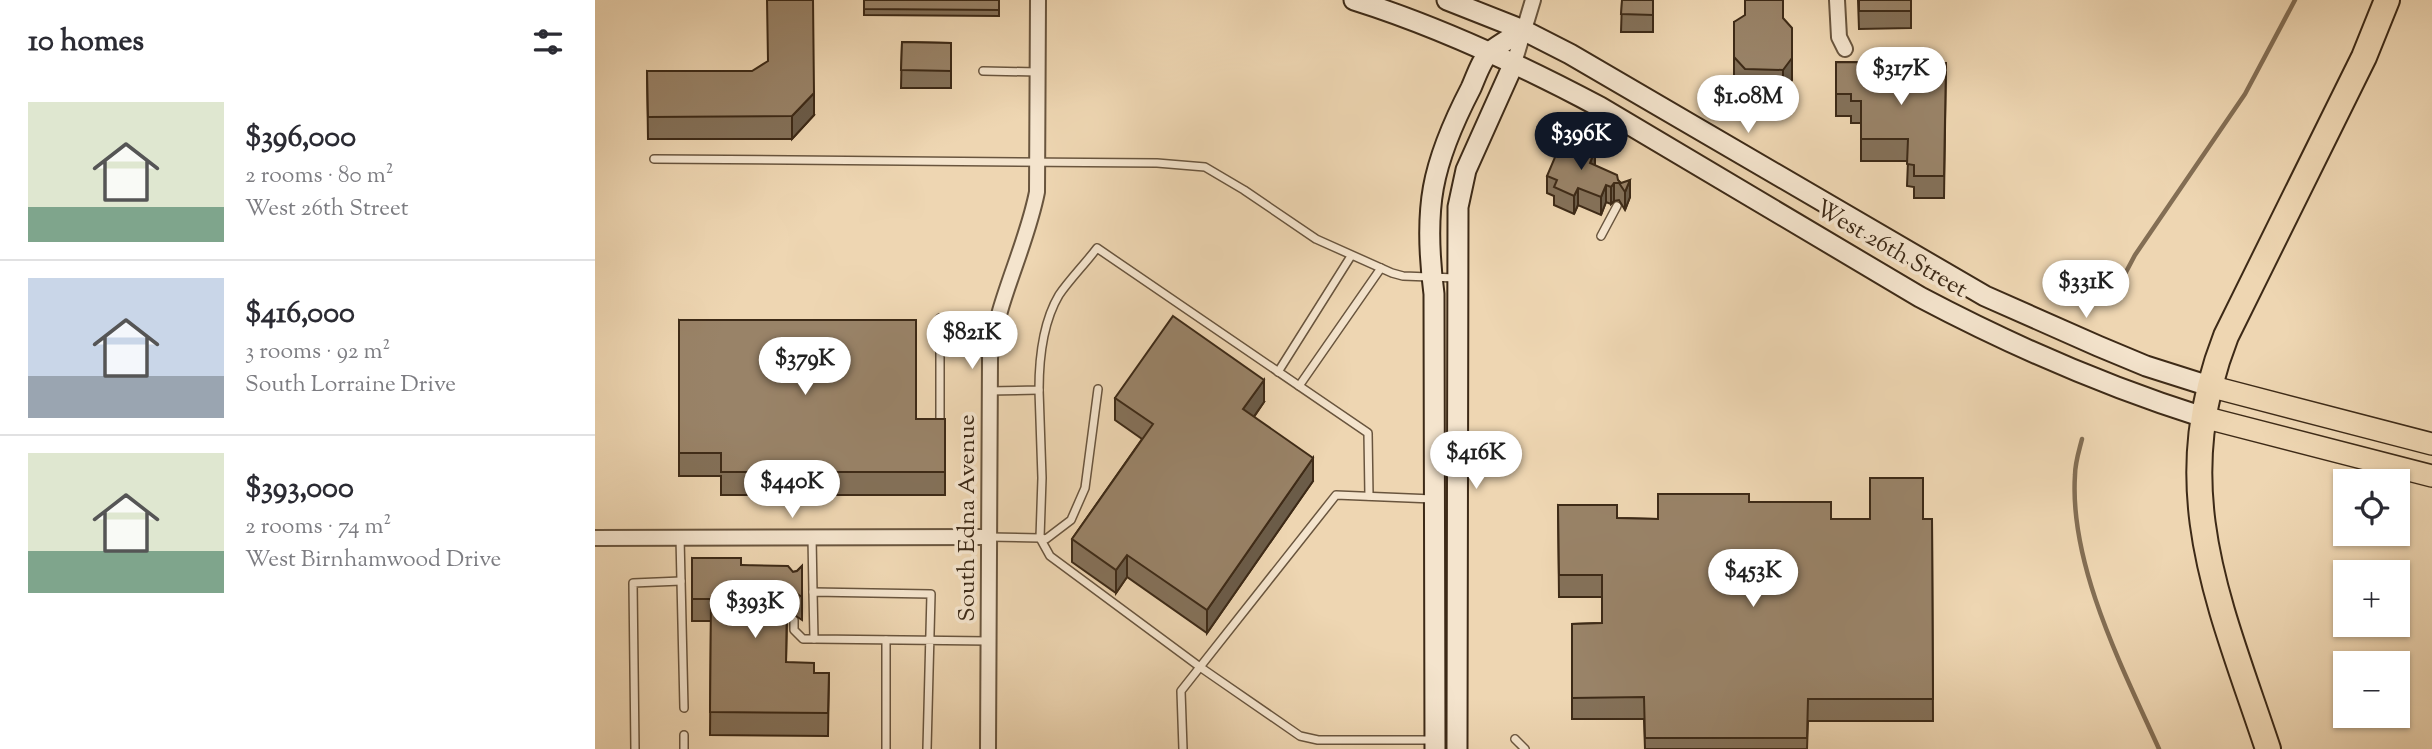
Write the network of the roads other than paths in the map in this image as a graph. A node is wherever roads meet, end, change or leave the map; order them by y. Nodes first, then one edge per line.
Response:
1 (1038, 0) edge
2 (1354, 0) edge
3 (1447, 0) edge
4 (1533, 0) edge
5 (1837, 0) edge
6 (2388, 0) edge
7 (1523, 30) junction
8 (1845, 49) dead end
9 (1489, 52) junction
10 (1514, 63) junction
11 (983, 71) dead end
12 (1039, 72) junction
13 (654, 159) dead end
14 (1039, 163) junction
15 (1617, 206) dead end
16 (1601, 236) dead end
17 (1351, 256) junction
18 (1381, 268) junction
19 (1432, 278) junction
20 (1457, 278) junction
21 (940, 318) dead end
22 (1278, 372) junction
23 (1299, 386) junction
24 (2209, 386) junction
25 (1098, 389) dead end
26 (1039, 390) junction
27 (988, 391) junction
28 (2203, 417) junction
29 (940, 418) edge
30 (2432, 444) edge
31 (2432, 476) edge
32 (1369, 496) junction
33 (1435, 499) junction
34 (812, 537) junction
35 (989, 537) junction
36 (595, 538) edge
37 (680, 538) junction
38 (1040, 538) junction
39 (812, 564) junction
40 (802, 567) edge
41 (681, 581) junction
42 (813, 592) junction
43 (794, 620) dead end
44 (814, 639) junction
45 (886, 640) junction
46 (929, 641) junction
47 (989, 641) junction
48 (1200, 667) junction
49 (684, 708) dead end
50 (684, 735) dead end
51 (1515, 739) dead end
52 (1435, 744) edge
53 (635, 749) edge
54 (684, 749) edge
55 (886, 749) edge
56 (927, 749) edge
57 (988, 749) edge
58 (1182, 749) edge
59 (1457, 749) edge
60 (1525, 749) edge
61 (2268, 749) edge

1 - 12 street, South Edna Avenue
2 - 9 main road, West 26th Street
3 - 7 main road, West 26th Street
4 - 7 street
5 - 8 street
6 - 24 highway
7 - 9 main road
7 - 10 street
7 - 24 main road, West 26th Street
9 - 10 main road, West 26th Street
9 - 19 main road
10 - 20 main road
10 - 28 main road, West 26th Street
11 - 12 lane
12 - 14 street, South Edna Avenue
13 - 14 lane
14 - 17 lane
14 - 27 street, South Edna Avenue
15 - 16 lane
17 - 18 lane
17 - 22 lane
18 - 19 lane
18 - 23 lane
19 - 20 lane
19 - 33 main road
20 - 59 main road
21 - 29 lane
22 - 23 lane
22 - 26 lane
23 - 32 lane
24 - 28 highway
24 - 30 main road, West 26th Street
25 - 38 lane
26 - 27 lane
26 - 38 lane
27 - 35 street, South Edna Avenue
28 - 31 main road, West 26th Street
28 - 61 highway
32 - 33 lane
32 - 48 lane
33 - 52 main road
34 - 35 street
34 - 37 street
34 - 39 lane
35 - 38 lane
35 - 47 street, South Edna Avenue
36 - 37 street
37 - 41 lane
38 - 48 lane
39 - 40 lane
39 - 42 lane
41 - 49 lane
41 - 53 lane
42 - 44 lane
42 - 46 lane
43 - 44 lane
44 - 45 lane
45 - 46 lane
45 - 55 lane
46 - 47 lane
46 - 56 lane
47 - 57 street, South Edna Avenue
48 - 52 lane
48 - 58 lane
50 - 54 lane
51 - 60 lane

